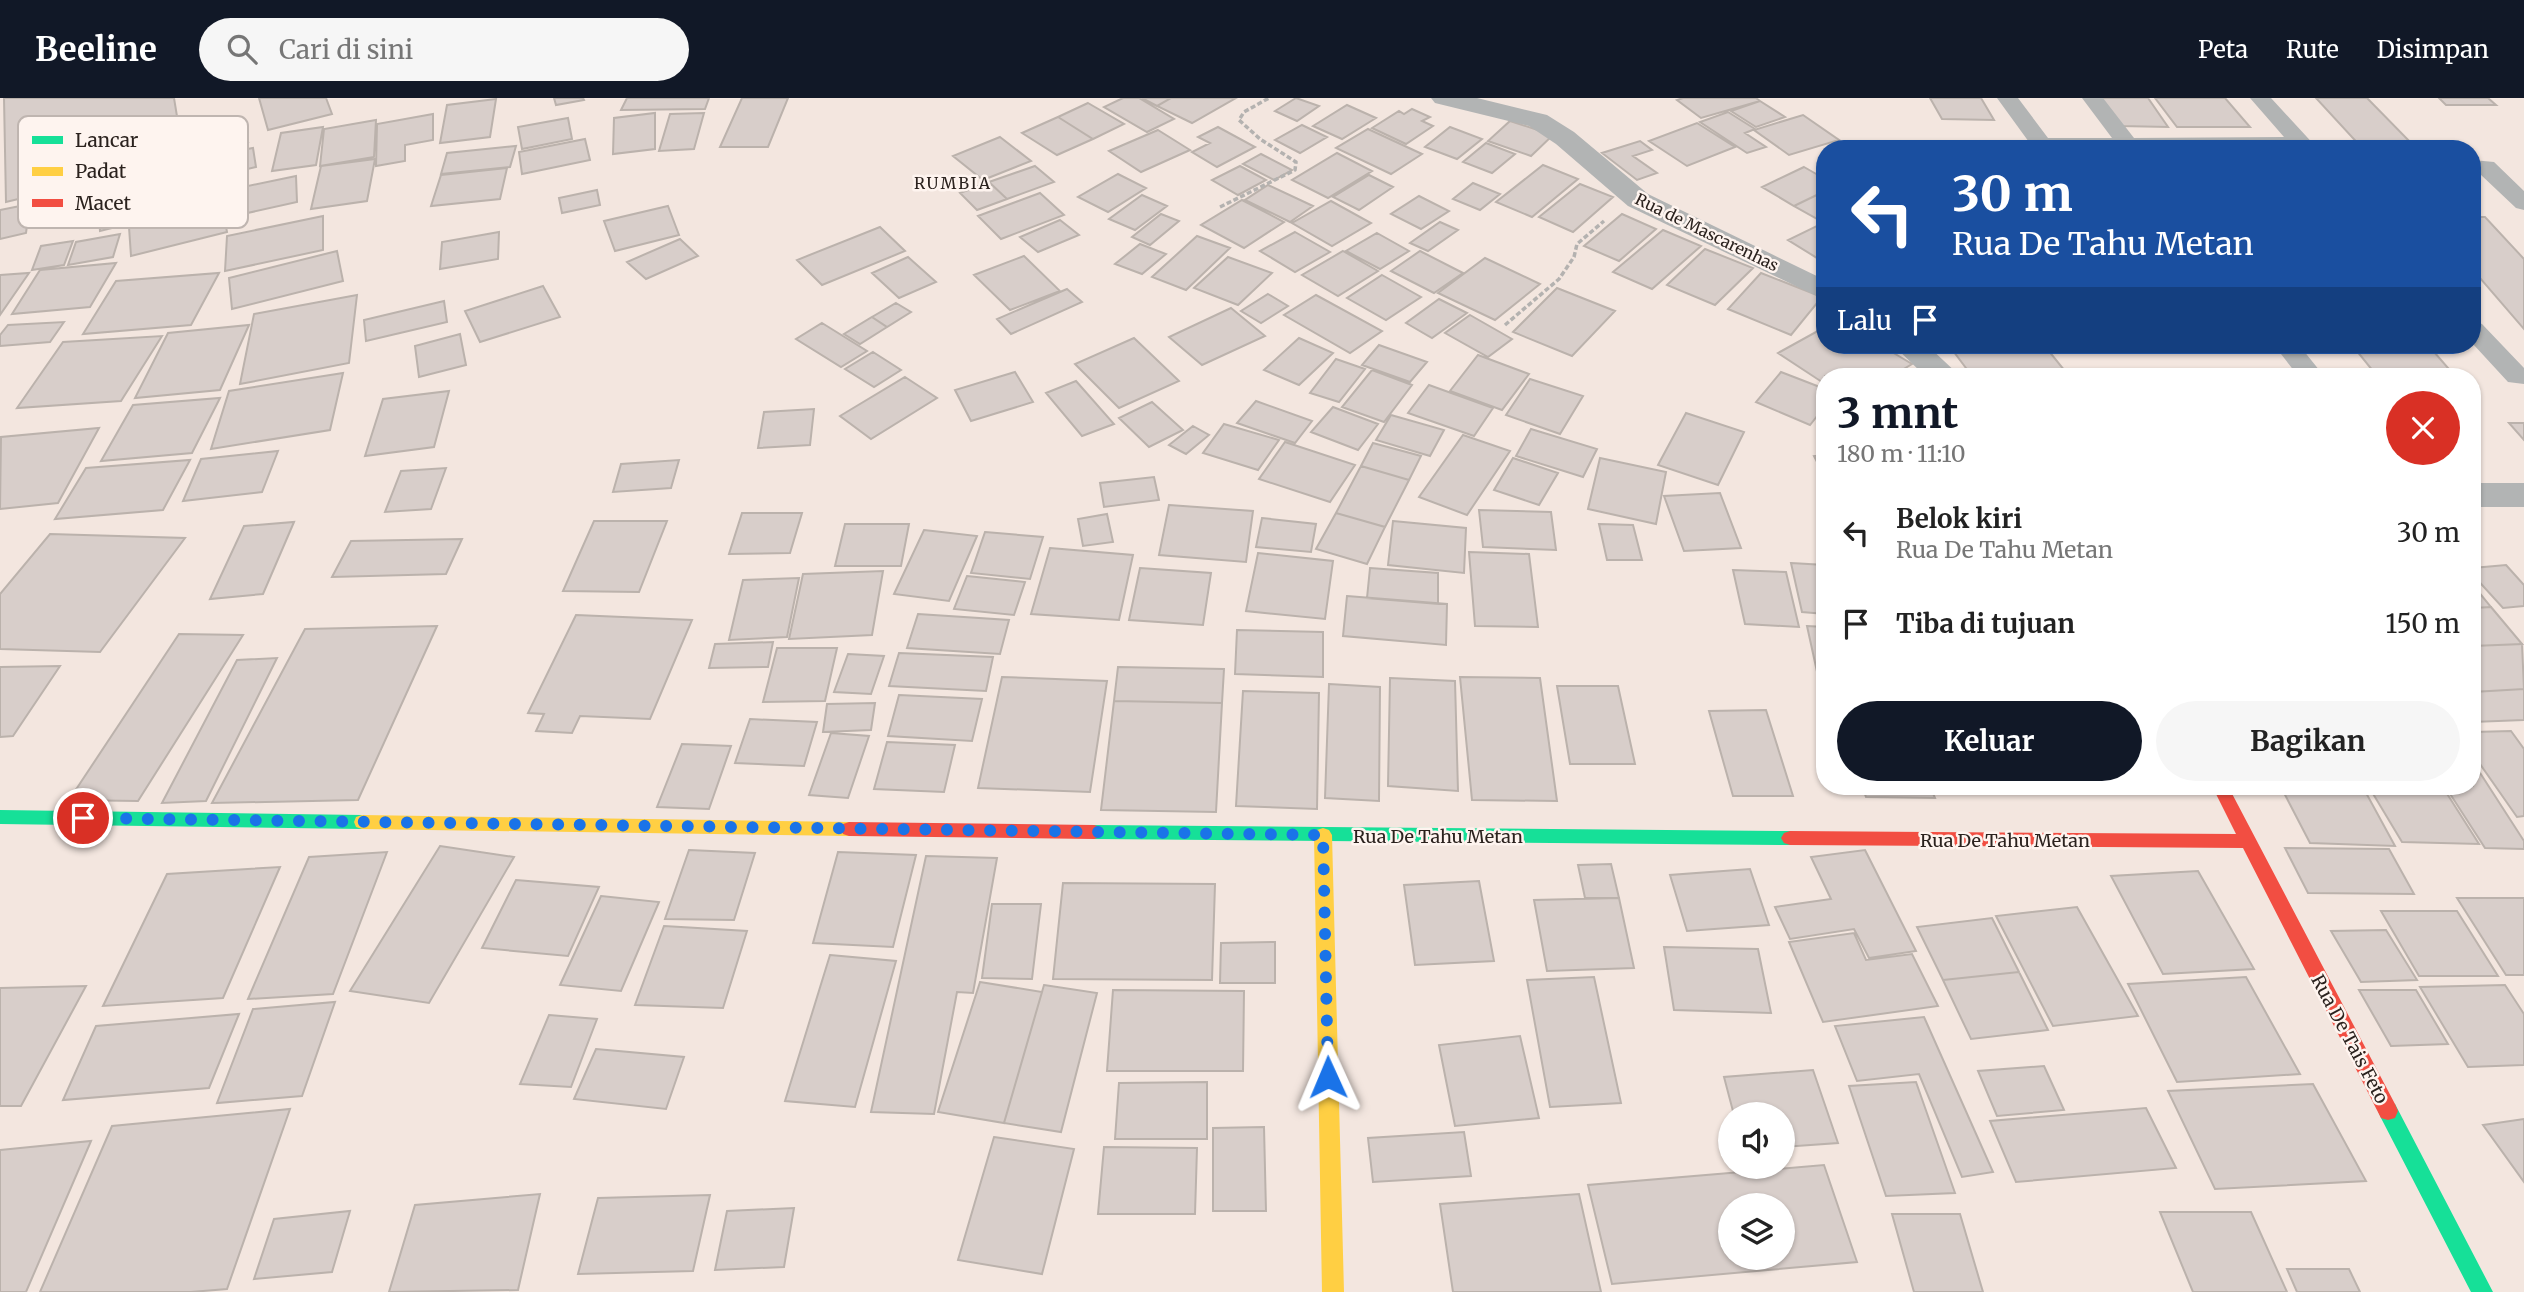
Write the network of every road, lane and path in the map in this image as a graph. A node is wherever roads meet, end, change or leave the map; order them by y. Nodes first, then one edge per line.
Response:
1 (1269, 98) edge
2 (1444, 98) edge
3 (2007, 98) edge
4 (2092, 98) edge
5 (2260, 98) edge
6 (2038, 140) edge
7 (2125, 140) edge
8 (2298, 140) edge
9 (2481, 167) edge
10 (1638, 200) junction
11 (2524, 203) edge
12 (1220, 207) dead end
13 (1816, 287) edge
14 (1506, 325) dead end
15 (2481, 338) edge
16 (1918, 354) edge
17 (2293, 354) edge
18 (1935, 368) edge
19 (2305, 368) edge
20 (2524, 376) edge
21 (2481, 495) edge
22 (2524, 495) edge
23 (2224, 795) edge
24 (0, 817) edge
25 (1323, 835) junction
26 (2247, 841) junction
27 (1333, 1292) edge
28 (2482, 1292) edge

1 - 12 path
2 - 10 street, Rua de Mascarenhas
3 - 6 lane
4 - 7 lane
5 - 8 lane
9 - 11 lane
10 - 13 street, Rua de Mascarenhas
10 - 14 path
15 - 20 lane
16 - 18 street
17 - 19 lane
21 - 22 street
23 - 26 street, Rua De Tais Feto
24 - 25 street, Rua De Tahu Metan
25 - 26 street, Rua De Tahu Metan
25 - 27 street
26 - 28 street, Rua De Tais Feto

